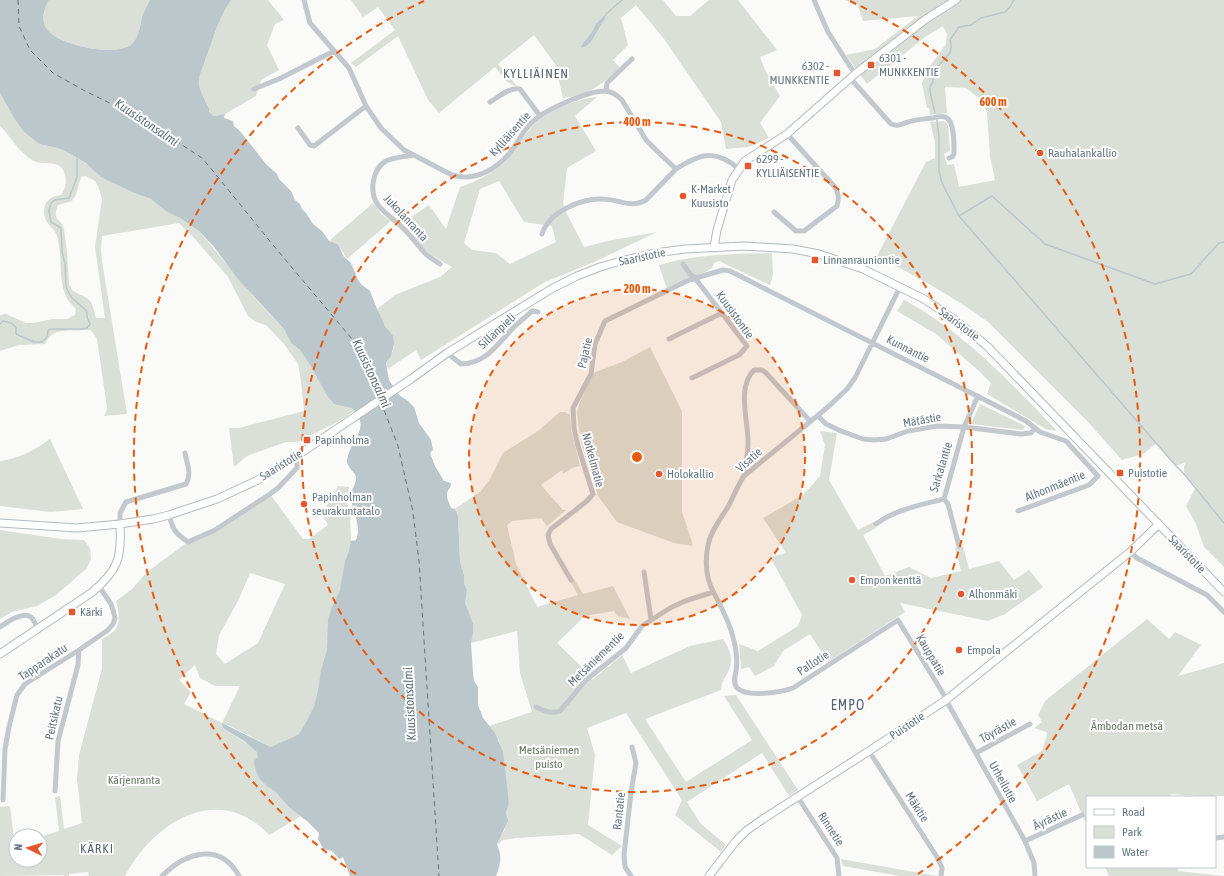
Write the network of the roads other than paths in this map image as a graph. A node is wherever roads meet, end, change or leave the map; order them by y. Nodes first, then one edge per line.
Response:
1 (304, 0) edge
2 (814, 0) edge
3 (956, 0) edge
4 (334, 50) junction
5 (632, 59) dead end
6 (853, 76) junction
7 (254, 89) dead end
8 (606, 91) junction
9 (490, 102) dead end
10 (366, 106) junction
11 (540, 116) junction
12 (298, 128) dead end
13 (787, 134) junction
14 (413, 155) junction
15 (949, 158) dead end
16 (676, 169) junction
17 (739, 169) junction
18 (774, 212) dead end
19 (542, 234) dead end
20 (714, 247) junction
21 (440, 264) dead end
22 (683, 264) dead end
23 (695, 278) junction
24 (900, 287) junction
25 (538, 312) dead end
26 (722, 313) junction
27 (669, 339) dead end
28 (873, 343) junction
29 (447, 353) junction
30 (692, 378) dead end
31 (978, 396) junction
32 (573, 414) joint
33 (818, 416) junction
34 (810, 422) junction
35 (964, 427) junction
36 (1035, 428) junction
37 (185, 453) dead end
38 (295, 457) junction
39 (744, 476) junction
40 (1098, 476) joint
41 (944, 499) junction
42 (1018, 511) dead end
43 (169, 516) junction
44 (0, 523) edge
45 (120, 524) junction
46 (876, 524) dead end
47 (1159, 524) junction
48 (959, 546) dead end
49 (1130, 552) junction
50 (644, 572) dead end
51 (572, 580) dead end
52 (99, 586) junction
53 (713, 592) junction
54 (1224, 592) edge
55 (1224, 612) edge
56 (651, 620) junction
57 (898, 620) joint
58 (0, 627) edge
59 (38, 628) junction
60 (79, 650) junction
61 (0, 654) edge
62 (734, 681) joint
63 (946, 700) junction
64 (536, 707) dead end
65 (1030, 724) dead end
66 (632, 747) dead end
67 (869, 751) junction
68 (976, 753) junction
69 (55, 791) dead end
70 (798, 796) junction
71 (3, 800) dead end
72 (1082, 815) dead end
73 (1025, 841) junction
74 (162, 876) edge
75 (239, 876) edge
76 (631, 876) edge
77 (708, 876) edge
78 (838, 876) edge
79 (941, 876) edge
80 (1035, 876) edge

1 - 4 street, Kylliäisentie
2 - 6 street
3 - 6 main road
4 - 7 street
4 - 10 street, Kylliäisentie
5 - 8 street
6 - 13 main road
6 - 15 street
8 - 11 street, Kylliäisentie
8 - 16 street
9 - 11 street
10 - 12 street
10 - 14 street, Kylliäisentie
11 - 14 street, Kylliäisentie
13 - 17 main road
13 - 18 street
14 - 21 street, Jukolanranta
16 - 17 street
16 - 19 street
17 - 20 main road
20 - 24 main road, Saaristotie
20 - 29 main road, Saaristotie
22 - 23 street, Kuusistontie
23 - 26 street, Kuusistontie
23 - 28 street, Kunnantie
23 - 32 street, Pajatie
24 - 28 street, Visatie
24 - 47 main road, Saaristotie
25 - 29 street, Sillanpieli
26 - 27 street
26 - 30 street, Kuusistontie
28 - 31 street, Kunnantie
28 - 33 street, Visatie
29 - 38 main road, Saaristotie
31 - 35 street, Sarkalantie
31 - 36 street, Kunnantie
32 - 51 street, Notkelmatie
33 - 34 street, Visatie
33 - 35 street, Mätästie
34 - 39 street, Visatie
34 - 39 street
35 - 36 street, Mätästie
35 - 41 street, Sarkalantie
36 - 40 street, Kunnantie
37 - 45 street
38 - 43 main road, Saaristotie
38 - 43 street
39 - 53 street, Visatie
40 - 42 street, Alhonmäentie
41 - 46 street, Sarkalantie
41 - 48 street
43 - 45 main road, Saaristotie
44 - 45 main road, Saaristotie
45 - 52 main road
47 - 49 main road, Puistotie
47 - 54 main road, Saaristotie
49 - 55 street
49 - 63 main road, Puistotie
50 - 56 street
52 - 59 main road
52 - 60 street, Tapparakatu
53 - 56 street, Metsäniementie
53 - 62 street, Visatie
56 - 64 street, Metsäniementie
57 - 62 street, Pallotie
57 - 63 street, Kauppatie
58 - 59 street
59 - 61 main road
60 - 69 street, Peitsikatu
60 - 71 street, Tapparakatu
63 - 67 main road, Puistotie
63 - 68 street, Urheilutie
65 - 68 street, Töyrästie
66 - 76 street, Rantatie
67 - 70 main road, Puistotie
67 - 79 street, Mäkitie
68 - 73 street, Urheilutie
70 - 77 main road, Puistotie
70 - 78 street, Rinnetie
72 - 73 street, Äyrästie
73 - 80 street, Urheilutie
74 - 75 street

